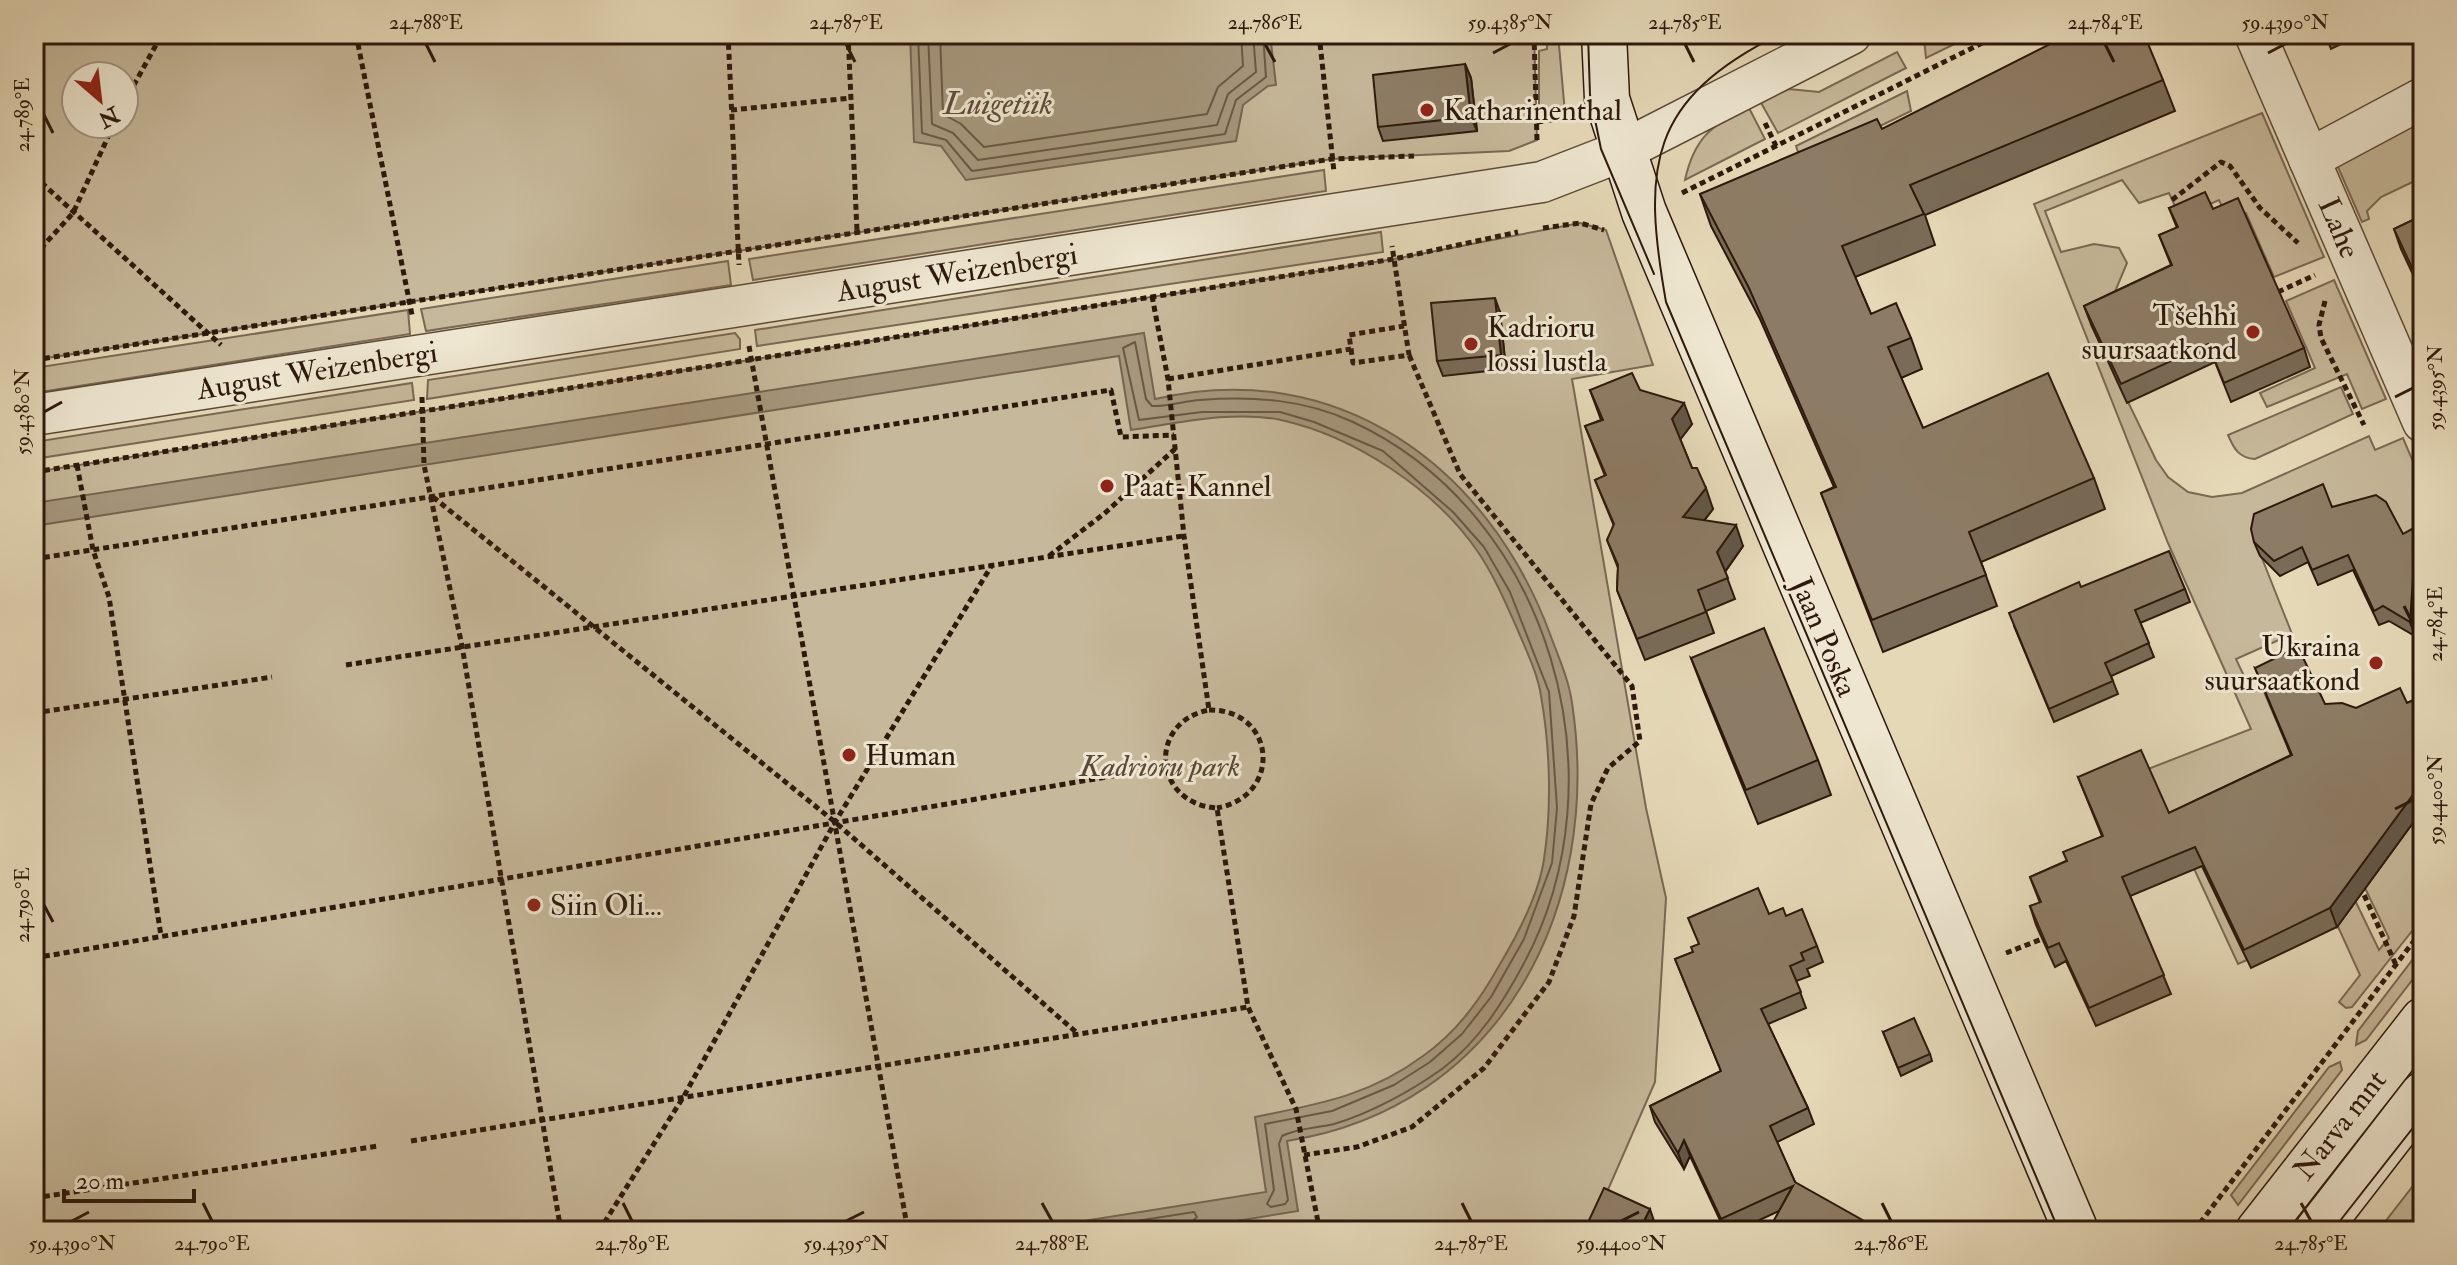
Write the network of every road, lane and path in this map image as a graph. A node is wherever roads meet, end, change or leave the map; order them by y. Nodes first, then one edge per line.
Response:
1 (162, 34) edge
2 (356, 34) edge
3 (728, 34) edge
4 (848, 34) edge
5 (1319, 34) edge
6 (1534, 34) edge
7 (1604, 34) edge
8 (1851, 34) edge
9 (2000, 34) edge
10 (2255, 34) edge
11 (140, 74) edge
12 (851, 98) junction
13 (2423, 98) edge
14 (731, 110) junction
15 (1566, 118) dead end
16 (1537, 122) junction
17 (107, 140) edge
18 (1523, 146) dead end
19 (1622, 151) junction
20 (1421, 155) dead end
21 (1332, 159) junction
22 (2309, 159) junction
23 (34, 176) edge
24 (1681, 194) dead end
25 (2172, 200) dead end
26 (1385, 206) junction
27 (73, 213) junction
28 (1340, 213) junction
29 (1606, 230) dead end
30 (857, 231) junction
31 (2302, 246) dead end
32 (738, 251) junction
33 (34, 256) edge
34 (1394, 259) junction
35 (2314, 266) dead end
36 (2321, 283) dead end
37 (2325, 291) dead end
38 (1152, 296) junction
39 (411, 301) junction
40 (741, 306) junction
41 (1404, 326) junction
42 (210, 331) junction
43 (1351, 349) junction
44 (1409, 355) junction
45 (415, 356) junction
46 (34, 360) edge
47 (1168, 379) junction
48 (251, 382) junction
49 (759, 391) dead end
50 (34, 415) edge
51 (2423, 422) edge
52 (2364, 425) dead end
53 (285, 433) junction
54 (1174, 435) junction
55 (422, 443) dead end
56 (768, 443) junction
57 (1175, 448) junction
58 (77, 465) junction
59 (34, 472) edge
60 (433, 497) junction
61 (1184, 536) junction
62 (93, 550) junction
63 (1048, 557) junction
64 (34, 559) edge
65 (992, 565) junction
66 (795, 595) junction
67 (596, 626) junction
68 (462, 646) junction
69 (346, 665) dead end
70 (272, 677) dead end
71 (125, 699) junction
72 (1209, 710) junction
73 (34, 713) edge
74 (1166, 767) junction
75 (1217, 808) junction
76 (835, 822) junction
77 (2354, 872) edge
78 (501, 879) junction
79 (2423, 929) edge
80 (161, 936) junction
81 (2042, 939) edge
82 (34, 958) edge
83 (1994, 959) dead end
84 (2396, 965) junction
85 (1248, 1007) junction
86 (2423, 1020) edge
87 (1077, 1034) junction
88 (878, 1066) junction
89 (2423, 1094) edge
90 (684, 1096) junction
91 (540, 1119) junction
92 (411, 1141) dead end
93 (378, 1146) dead end
94 (1304, 1155) junction
95 (34, 1198) edge
96 (1319, 1227) junction
97 (2314, 1227) edge
98 (2079, 1229) edge
99 (561, 1231) edge
100 (599, 1231) edge
101 (908, 1231) edge
102 (1292, 1231) edge
103 (1330, 1231) edge
104 (2194, 1231) edge
105 (2258, 1231) edge

1 - 11 path
2 - 39 path
3 - 14 path
4 - 12 path
5 - 21 path
6 - 16 path
7 - 19 street, Jaan Poska
8 - 19 street, August Weizenbergi
9 - 24 path
10 - 22 street, Lahe
12 - 14 path
12 - 30 path
13 - 22 street
14 - 32 path
15 - 16 path
16 - 18 path
17 - 27 path
19 - 26 street, August Weizenbergi
19 - 98 street, Jaan Poska
20 - 21 path
21 - 28 path
21 - 30 path
22 - 51 street, Lahe
23 - 27 path
25 - 31 path
26 - 28 street, August Weizenbergi
26 - 34 path
27 - 33 path
27 - 42 path
28 - 40 street, August Weizenbergi
29 - 34 path
30 - 32 path
32 - 39 path
32 - 40 path
34 - 38 path
34 - 41 path
35 - 36 path
37 - 52 path
38 - 47 path
38 - 53 path
39 - 42 path
39 - 45 path
40 - 45 street, August Weizenbergi
41 - 43 path
41 - 44 path
42 - 46 path
42 - 48 path
43 - 44 path
43 - 47 path
44 - 94 path
45 - 48 street, August Weizenbergi
47 - 54 path
48 - 50 street, August Weizenbergi
48 - 53 path
49 - 56 path
53 - 58 path
54 - 56 path
54 - 57 path
55 - 60 path
56 - 60 path
56 - 66 path
57 - 61 path
57 - 63 path
58 - 59 path
58 - 62 path
60 - 62 path
60 - 67 path
60 - 68 path
61 - 63 path
61 - 72 path
62 - 64 path
62 - 71 path
63 - 65 path
65 - 66 path
65 - 76 path
66 - 67 path
66 - 76 path
67 - 68 path
67 - 76 path
68 - 69 path
68 - 78 path
70 - 71 path
71 - 73 path
71 - 80 path
72 - 74 path
72 - 75 path
74 - 75 path
74 - 76 path
75 - 85 path
76 - 78 path
76 - 87 path
76 - 88 path
76 - 90 path
77 - 84 path
78 - 80 path
78 - 91 path
79 - 84 path
80 - 82 path
81 - 83 path
84 - 104 path
85 - 87 path
85 - 94 path
86 - 105 street, Narva mnt
87 - 88 path
88 - 90 path
88 - 101 path
89 - 97 street, Narva mnt
90 - 91 path
90 - 100 path
91 - 92 path
91 - 99 path
93 - 95 path
94 - 96 path
96 - 102 path
96 - 103 path

